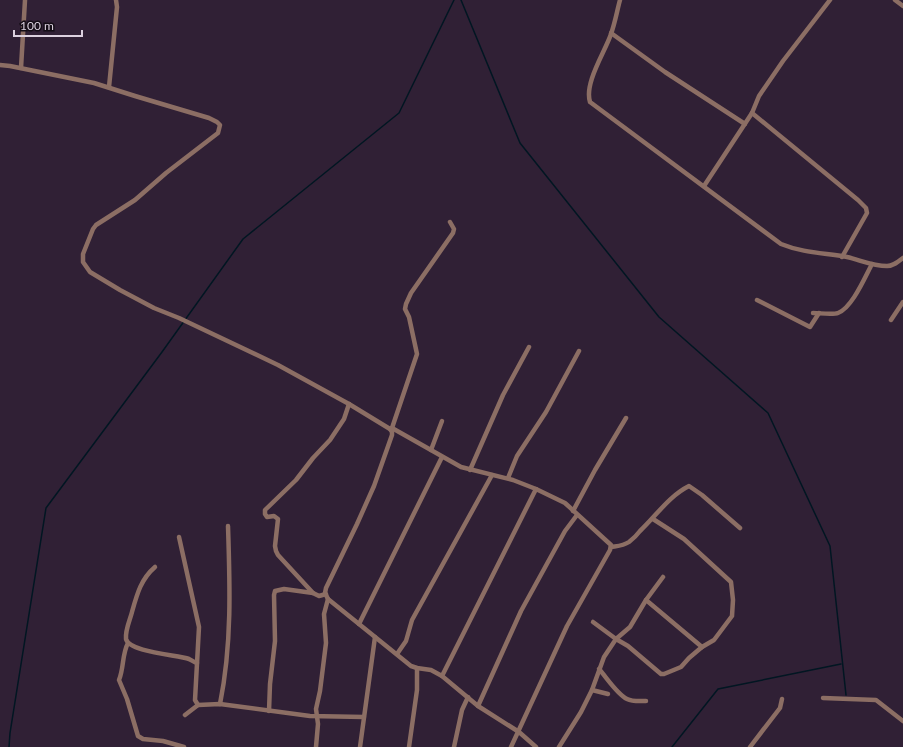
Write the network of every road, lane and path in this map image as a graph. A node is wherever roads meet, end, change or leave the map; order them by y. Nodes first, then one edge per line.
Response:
1 (25, 0) edge
2 (116, 0) edge
3 (620, 0) edge
4 (830, 0) edge
5 (895, 0) edge
6 (903, 6) edge
7 (611, 33) junction
8 (0, 65) edge
9 (20, 68) junction
10 (109, 87) junction
11 (752, 113) junction
12 (744, 124) junction
13 (704, 186) junction
14 (450, 222) dead end
15 (842, 257) junction
16 (903, 258) edge
17 (872, 264) junction
18 (757, 300) dead end
19 (903, 302) edge
20 (813, 313) dead end
21 (819, 313) junction
22 (891, 320) dead end
23 (529, 346) dead end
24 (579, 351) dead end
25 (349, 404) junction
26 (626, 418) dead end
27 (442, 421) dead end
28 (391, 429) junction
29 (431, 450) junction
30 (442, 457) junction
31 (470, 470) junction
32 (492, 475) junction
33 (508, 478) junction
34 (536, 488) junction
35 (573, 511) junction
36 (577, 514) junction
37 (653, 519) junction
38 (228, 526) dead end
39 (740, 528) dead end
40 (180, 537) dead end
41 (611, 547) junction
42 (155, 567) dead end
43 (663, 577) dead end
44 (313, 593) junction
45 (327, 597) junction
46 (646, 600) junction
47 (593, 622) dead end
48 (359, 624) junction
49 (375, 637) junction
50 (616, 639) junction
51 (128, 643) junction
52 (702, 647) junction
53 (397, 654) junction
54 (197, 663) junction
55 (417, 668) junction
56 (599, 669) junction
57 (442, 676) junction
58 (592, 690) junction
59 (608, 694) dead end
60 (468, 697) junction
61 (823, 698) dead end
62 (782, 699) dead end
63 (646, 701) dead end
64 (220, 704) junction
65 (198, 705) junction
66 (478, 706) junction
67 (269, 711) junction
68 (185, 716) dead end
69 (316, 716) junction
70 (364, 716) junction
71 (903, 721) edge
72 (519, 732) junction
73 (184, 747) edge
74 (316, 747) edge
75 (360, 747) edge
76 (409, 747) edge
77 (454, 747) edge
78 (512, 747) edge
79 (536, 747) edge
80 (559, 747) edge
81 (750, 747) edge

1 - 9 street
2 - 10 street
3 - 7 street
4 - 11 street
5 - 6 street
7 - 12 street
7 - 13 street
8 - 9 street
9 - 10 street
10 - 25 street
11 - 12 street
11 - 15 street
12 - 13 street
13 - 15 street
14 - 28 street
15 - 17 street
16 - 17 street
17 - 21 street
18 - 21 street
19 - 22 street
20 - 21 street
23 - 31 street
24 - 33 street
25 - 28 street
25 - 44 street
26 - 35 street
27 - 29 street
28 - 29 street
28 - 45 street
29 - 30 street
30 - 31 street
30 - 48 street
31 - 32 street
32 - 33 street
32 - 53 street
33 - 34 street
34 - 35 street
34 - 57 street
35 - 36 street
36 - 41 street
36 - 66 street
37 - 39 street
37 - 41 street
37 - 52 street
38 - 64 street
40 - 54 street
41 - 72 street
42 - 51 street
43 - 46 street
44 - 45 street
44 - 67 street
45 - 48 street
45 - 69 street
46 - 50 street
46 - 52 street
47 - 50 street
48 - 49 street
49 - 53 street
49 - 70 street
50 - 52 street
50 - 56 street
51 - 54 street
51 - 73 street
53 - 55 street
54 - 65 street
55 - 57 street
55 - 76 street
56 - 58 street
56 - 63 street
57 - 60 street
58 - 59 street
58 - 80 street
60 - 66 street
60 - 77 street
61 - 71 street
62 - 81 street
64 - 65 street
64 - 67 street
65 - 68 street
66 - 72 street
67 - 69 street
69 - 70 street
69 - 74 street
70 - 75 street
72 - 78 street
72 - 79 street

